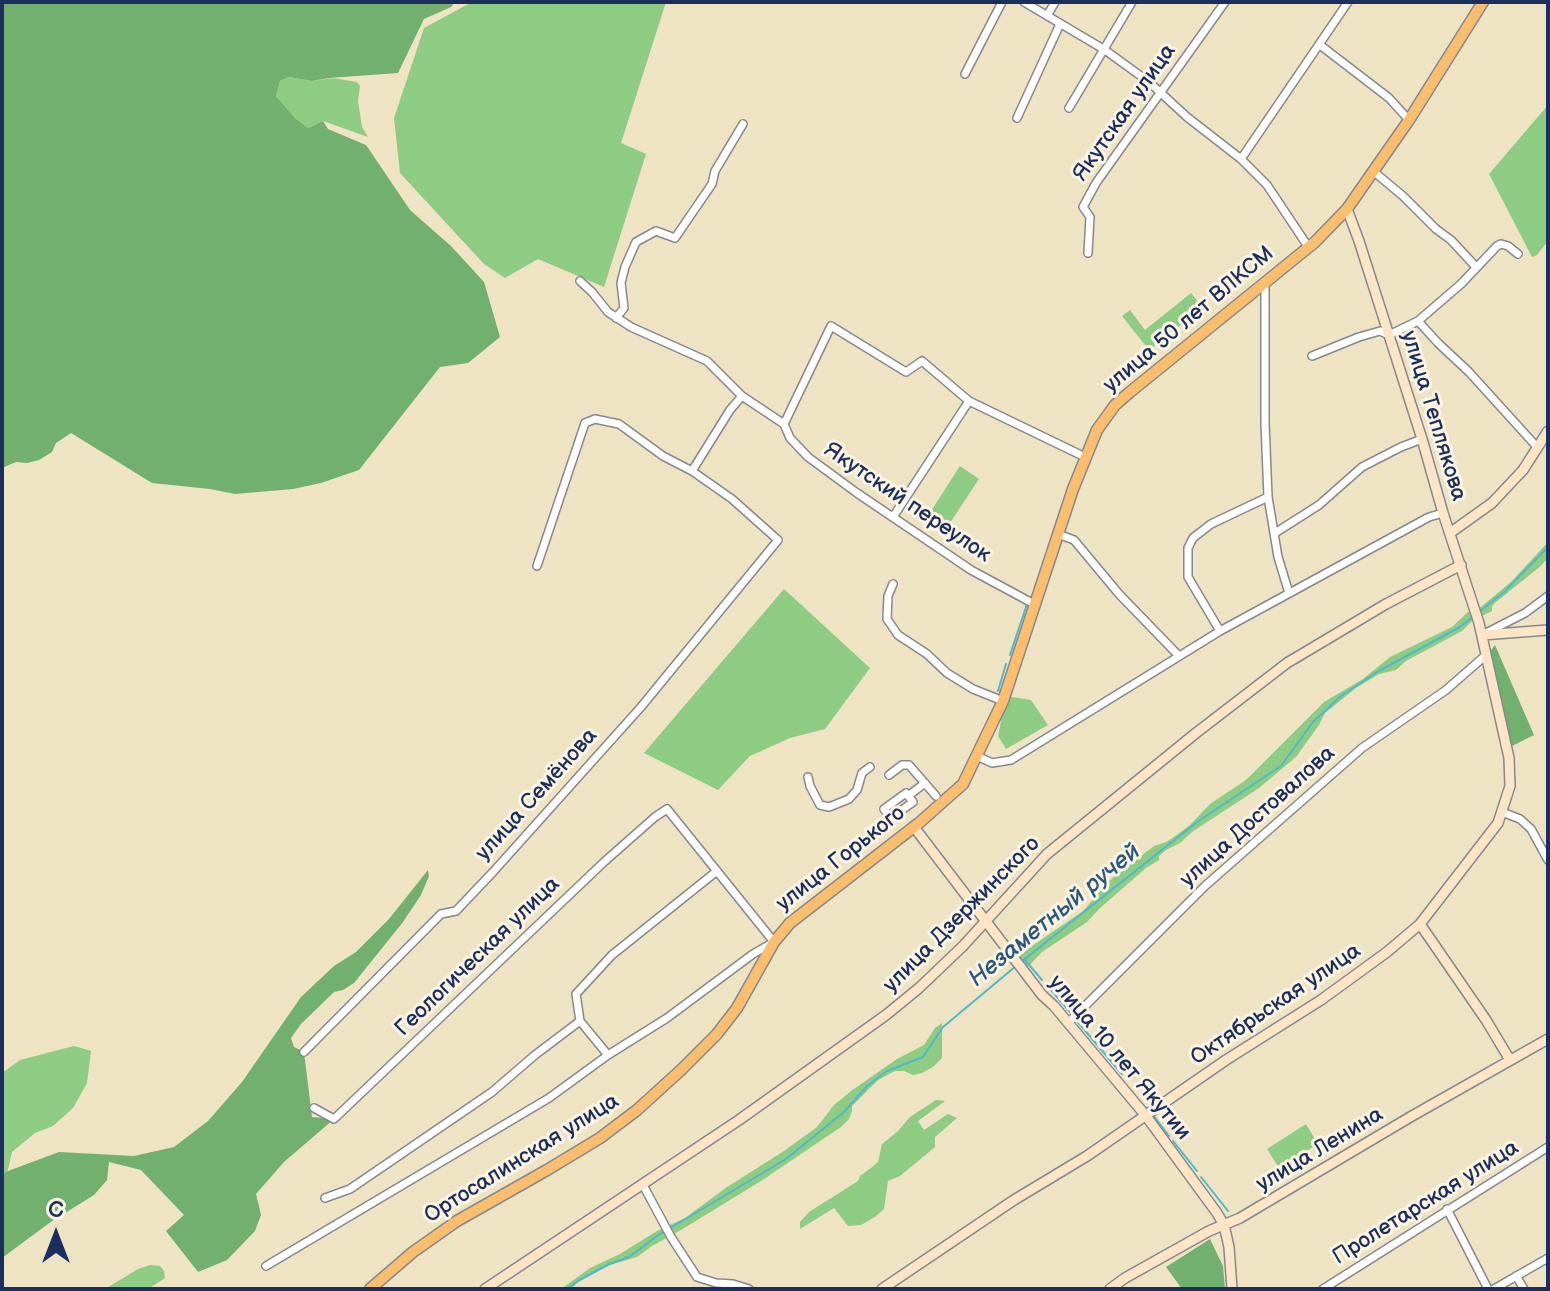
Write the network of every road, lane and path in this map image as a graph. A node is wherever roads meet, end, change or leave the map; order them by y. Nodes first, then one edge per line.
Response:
1 (1002, 2) edge
2 (1024, 2) edge
3 (1055, 2) edge
4 (1132, 2) edge
5 (1225, 2) edge
6 (1348, 2) edge
7 (1483, 2) edge
8 (1047, 16) junction
9 (1060, 24) junction
10 (1320, 45) junction
11 (1105, 50) junction
12 (965, 74) dead end
13 (1160, 93) junction
14 (1069, 108) dead end
15 (1017, 118) dead end
16 (1409, 120) junction
17 (743, 124) dead end
18 (1241, 159) junction
19 (1373, 171) junction
20 (1347, 209) junction
21 (1309, 248) junction
22 (1088, 253) dead end
23 (1518, 254) dead end
24 (1476, 267) junction
25 (580, 281) dead end
26 (1265, 282) junction
27 (616, 318) junction
28 (1418, 321) junction
29 (1389, 335) junction
30 (1312, 356) dead end
31 (742, 396) junction
32 (969, 401) junction
33 (784, 424) junction
34 (1548, 431) edge
35 (1422, 439) junction
36 (1537, 447) junction
37 (1085, 457) junction
38 (692, 471) junction
39 (1268, 497) junction
40 (1443, 513) junction
41 (893, 517) junction
42 (1275, 533) junction
43 (1450, 533) junction
44 (1058, 534) junction
45 (1461, 565) junction
46 (537, 566) dead end
47 (893, 584) dead end
48 (1289, 593) junction
49 (1548, 596) edge
50 (1034, 604) junction
51 (1548, 630) edge
52 (1220, 631) junction
53 (1482, 635) junction
54 (1486, 655) junction
55 (1179, 656) junction
56 (1003, 701) junction
57 (977, 756) junction
58 (870, 767) dead end
59 (889, 775) dead end
60 (808, 777) dead end
61 (925, 783) junction
62 (908, 796) dead end
63 (936, 796) dead end
64 (1502, 812) junction
65 (914, 827) junction
66 (1548, 860) edge
67 (717, 871) junction
68 (986, 920) junction
69 (1420, 924) junction
70 (774, 942) junction
71 (580, 1021) junction
72 (1068, 1023) junction
73 (1548, 1039) edge
74 (304, 1052) dead end
75 (608, 1055) junction
76 (1510, 1060) junction
77 (314, 1108) dead end
78 (1146, 1116) junction
79 (1548, 1147) edge
80 (643, 1185) junction
81 (325, 1198) dead end
82 (1447, 1209) junction
83 (1224, 1225) junction
84 (1548, 1258) edge
85 (266, 1266) dead end
86 (1516, 1276) junction
87 (370, 1289) edge
88 (485, 1289) edge
89 (749, 1289) edge
90 (882, 1289) edge
91 (1110, 1289) edge
92 (1232, 1289) edge
93 (1323, 1289) edge
94 (1491, 1289) edge
95 (1524, 1289) edge

1 - 12 street
2 - 8 street
3 - 8 street
4 - 11 street
5 - 13 street, Якутская улица
6 - 10 street
7 - 16 main road, улица 50 лет ВЛКСМ
8 - 9 street
9 - 11 street
9 - 15 street
10 - 16 street
10 - 18 street
11 - 13 street
11 - 14 street
13 - 18 street
13 - 22 street, Якутская улица
16 - 19 main road, улица 50 лет ВЛКСМ
17 - 27 street
18 - 21 street
19 - 20 main road, улица 50 лет ВЛКСМ
19 - 24 street
20 - 21 main road, улица 50 лет ВЛКСМ
20 - 29 main road, улица Теплякова
21 - 26 main road, улица 50 лет ВЛКСМ
23 - 24 street
24 - 28 street
25 - 27 street, Якутский переулок
26 - 37 main road, улица 50 лет ВЛКСМ
26 - 39 street
27 - 31 street, Якутский переулок
28 - 29 street
28 - 36 street
29 - 30 street
29 - 35 main road, улица Теплякова
31 - 33 street, Якутский переулок
31 - 38 street
32 - 33 street
32 - 37 street
32 - 41 street
33 - 41 street, Якутский переулок
34 - 36 main road
35 - 40 main road, улица Теплякова
35 - 42 street
36 - 43 main road
37 - 44 main road, улица 50 лет ВЛКСМ
38 - 46 street
38 - 74 street, улица Семёнова
39 - 42 street
39 - 52 street
40 - 43 main road, улица Теплякова
40 - 48 street
41 - 50 street, Якутский переулок
42 - 48 street
43 - 45 main road, улица Теплякова
44 - 50 main road, улица 50 лет ВЛКСМ
44 - 55 street
45 - 53 main road, улица Теплякова
45 - 68 main road, улица Дзержинского
47 - 56 street
48 - 52 street
49 - 53 street
50 - 56 main road, улица 50 лет ВЛКСМ
51 - 53 main road
52 - 55 street
53 - 54 main road, Октябрьская улица
54 - 64 main road, Октябрьская улица
54 - 72 street, улица Достовалова
55 - 57 street
56 - 57 main road, улица 50 лет ВЛКСМ
57 - 65 main road, улица Горького
58 - 60 street
59 - 61 street
61 - 62 street
61 - 63 street
64 - 66 street
64 - 69 main road, Октябрьская улица
65 - 68 main road, улица 10 лет Якутии
65 - 70 main road, улица Горького
67 - 70 street
67 - 71 street
67 - 77 street, Геологическая улица
68 - 72 main road, улица 10 лет Якутии
68 - 80 main road, улица Дзержинского
69 - 76 main road
69 - 78 main road, Октябрьская улица
70 - 75 street, улица Горького
70 - 87 main road, Ортосалинская улица
71 - 75 street
71 - 81 street
72 - 78 main road, улица 10 лет Якутии
73 - 76 main road, улица Ленина
75 - 85 street, улица Горького
76 - 83 main road, улица Ленина
78 - 83 main road, улица 10 лет Якутии
78 - 90 main road, Октябрьская улица
79 - 82 street, Пролетарская улица
80 - 88 main road, улица Дзержинского
80 - 89 street
82 - 93 street, Пролетарская улица
82 - 94 street
83 - 91 main road, улица Ленина
83 - 92 main road, улица 10 лет Якутии
84 - 86 street
86 - 94 street
86 - 95 street

